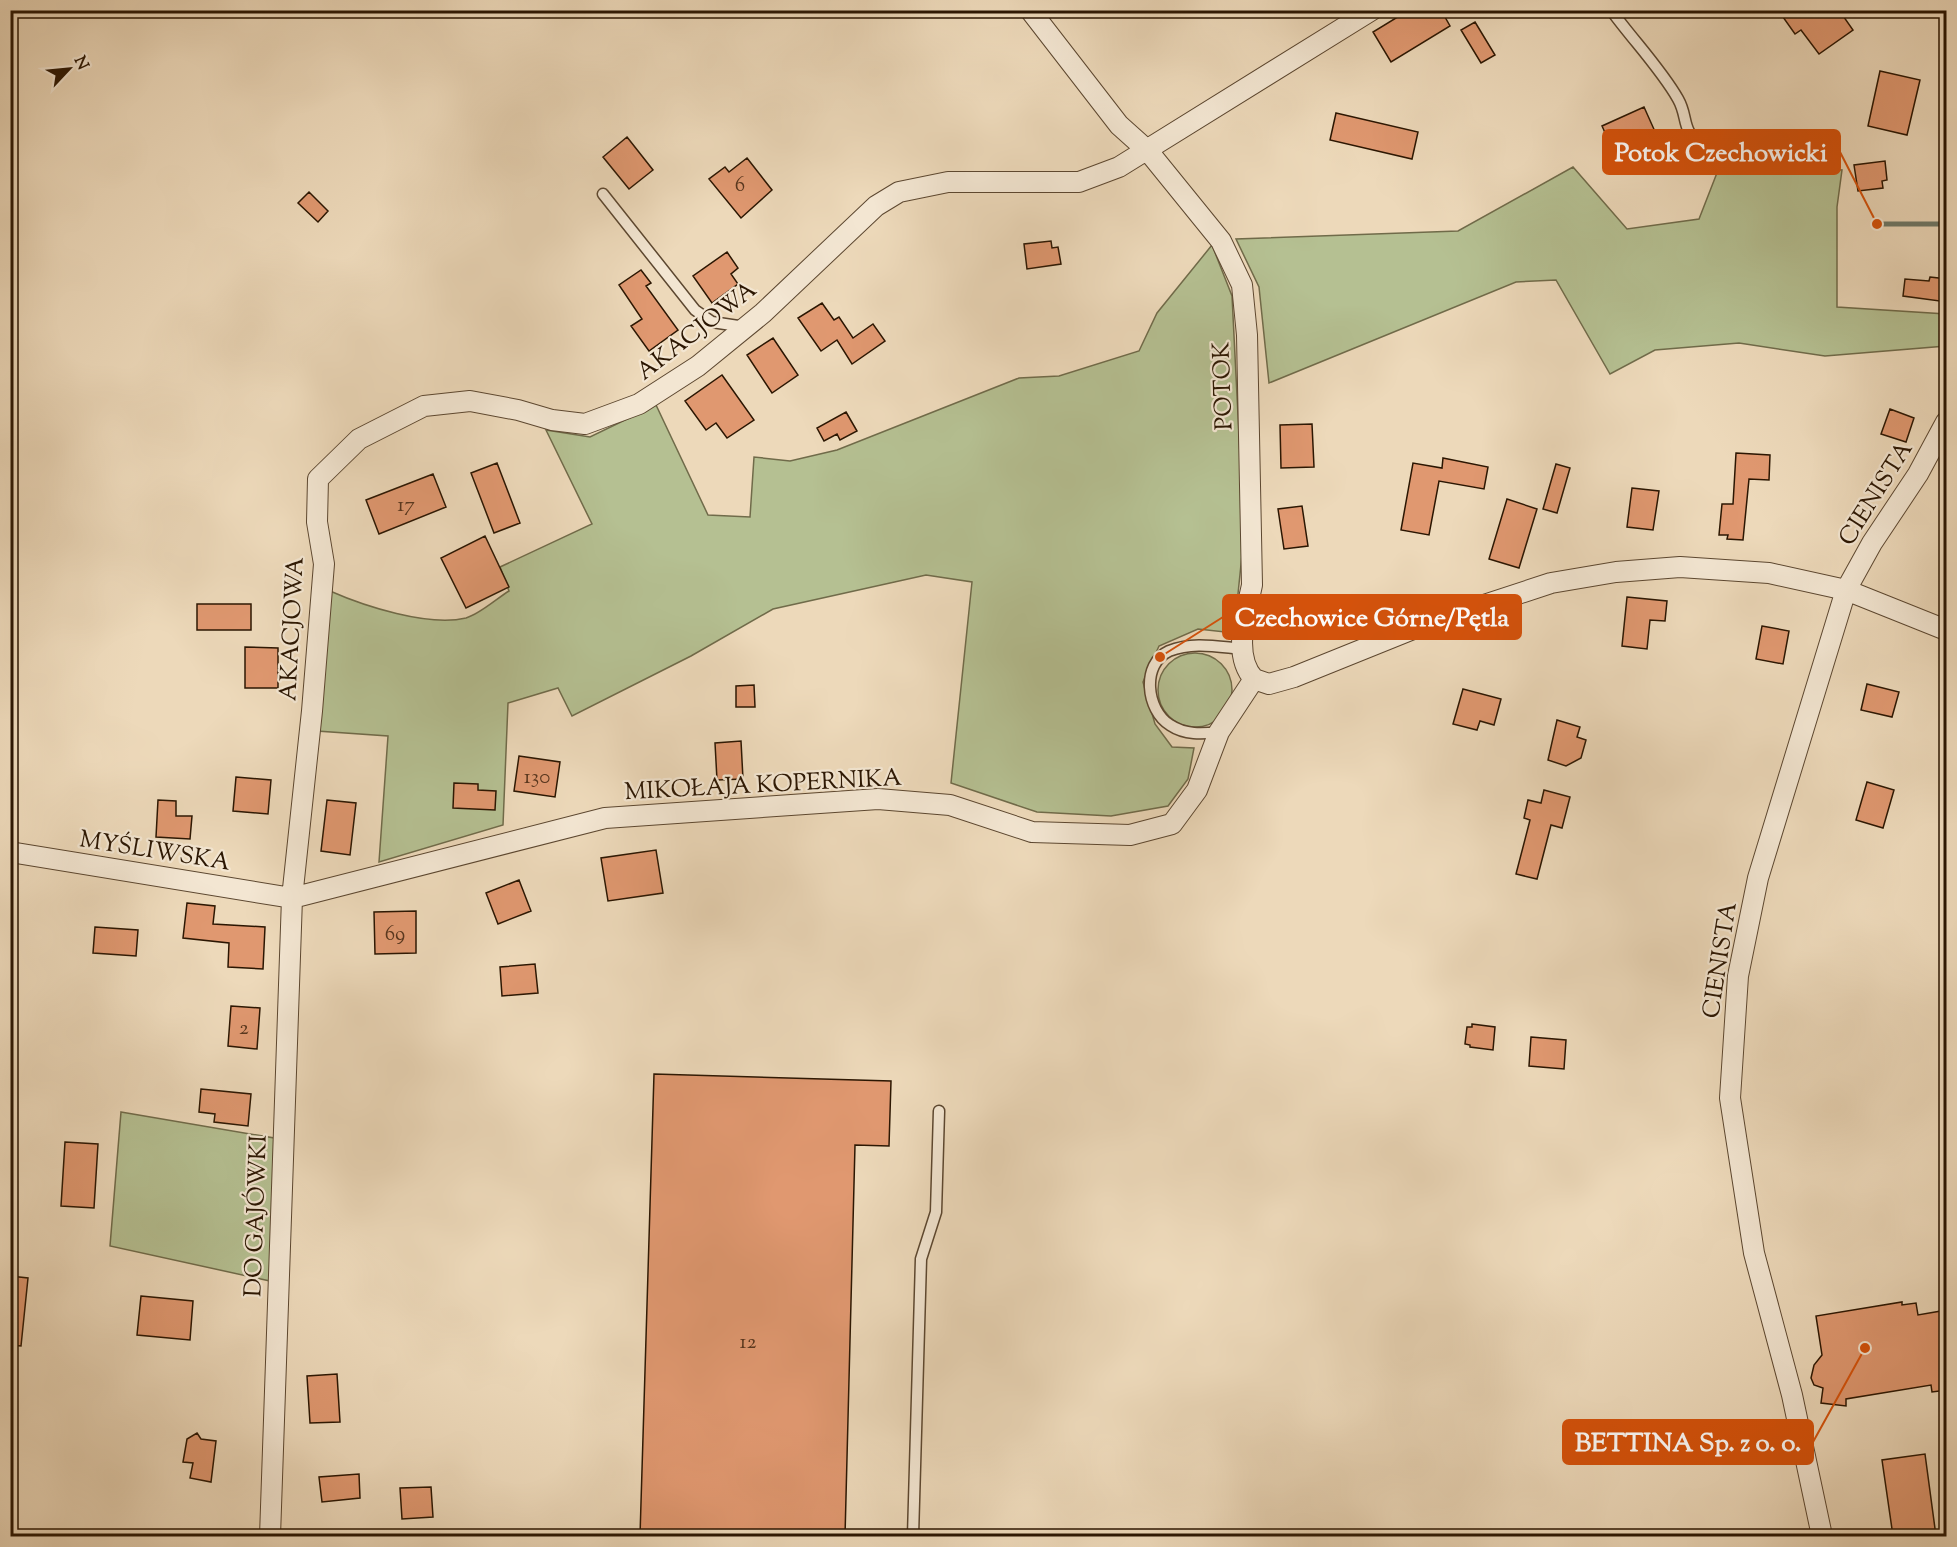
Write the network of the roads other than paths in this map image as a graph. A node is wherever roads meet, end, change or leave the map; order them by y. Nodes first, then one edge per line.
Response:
1 (1030, 10) edge
2 (1372, 10) edge
3 (1611, 10) edge
4 (1148, 151) junction
5 (1834, 159) dead end
6 (603, 194) dead end
7 (746, 327) junction
8 (1947, 422) edge
9 (1846, 590) junction
10 (1947, 630) edge
11 (1243, 649) junction
12 (1254, 679) junction
13 (1219, 732) junction
14 (10, 852) edge
15 (292, 898) junction
16 (939, 1111) dead end
17 (270, 1536) edge
18 (913, 1536) edge
19 (1822, 1536) edge

1 - 4 street, POTOK
2 - 4 street, AKACJOWA
3 - 5 lane
4 - 7 street, AKACJOWA
4 - 11 street, POTOK
6 - 7 lane
7 - 15 street, AKACJOWA
8 - 9 street, CIENISTA
9 - 10 street
9 - 12 street
9 - 19 street, CIENISTA
11 - 12 street
11 - 13 lane
12 - 13 street
13 - 15 street, MIKOŁAJA KOPERNIKA
14 - 15 street, MYŚLIWSKA
15 - 17 street, DO GAJÓWKI
16 - 18 lane

